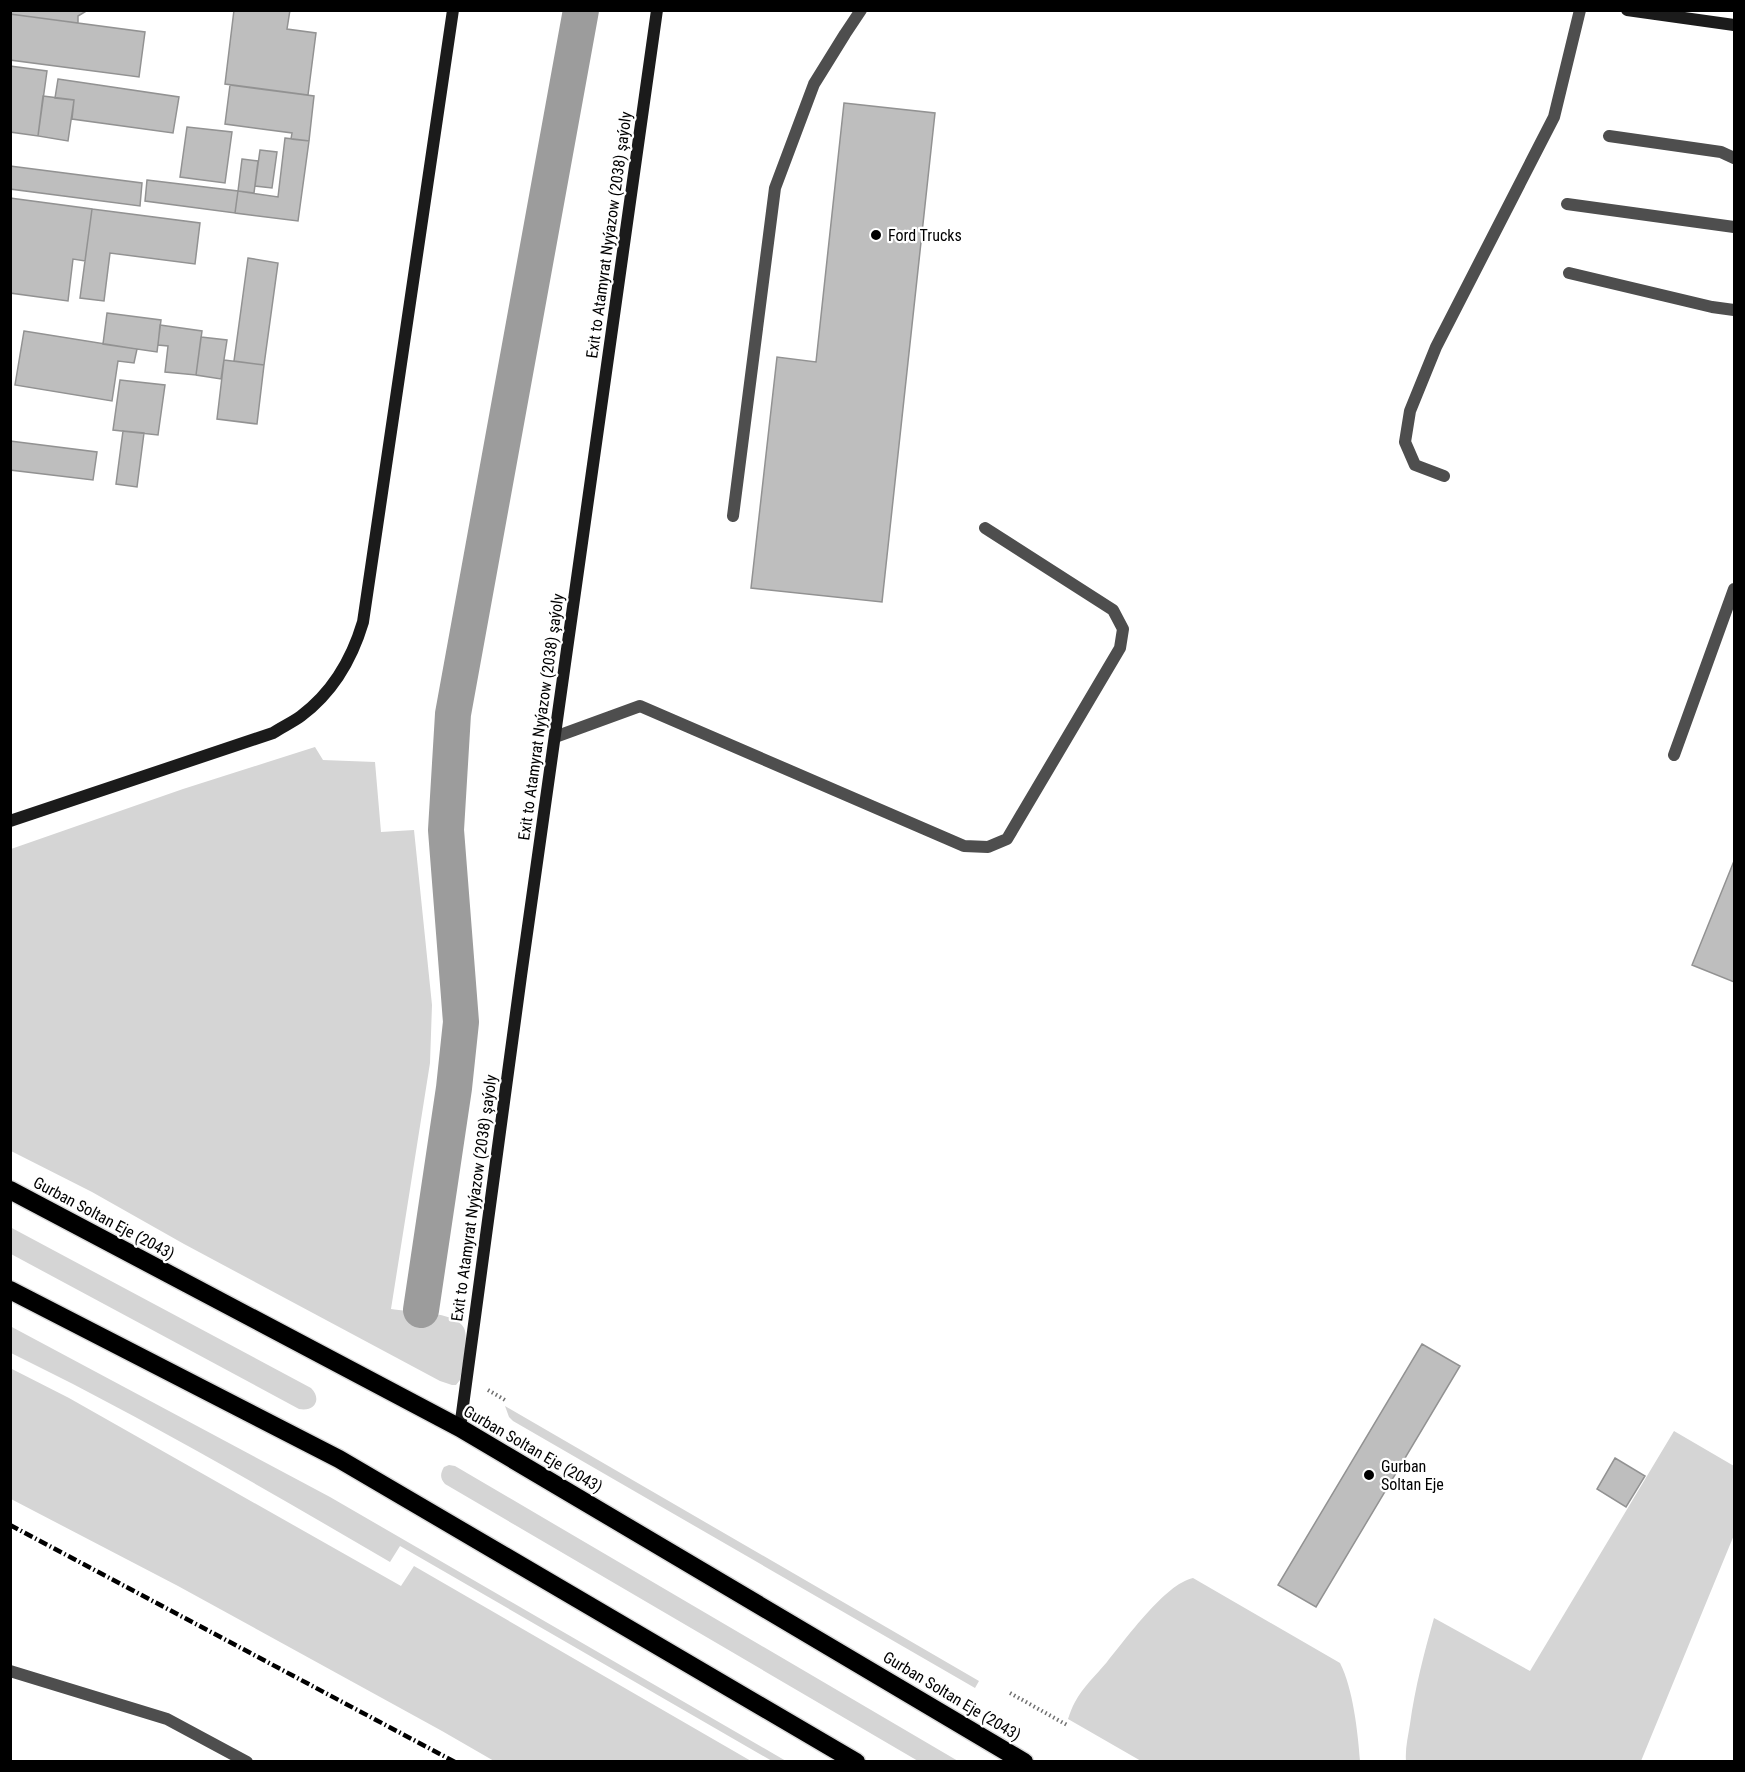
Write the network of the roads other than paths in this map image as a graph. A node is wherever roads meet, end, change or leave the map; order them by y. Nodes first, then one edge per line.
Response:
1 (453, 10) edge
2 (657, 10) edge
3 (861, 10) edge
4 (1580, 10) edge
5 (1627, 10) edge
6 (1734, 25) edge
7 (1609, 136) dead end
8 (1734, 158) edge
9 (1568, 204) dead end
10 (1734, 227) edge
11 (1569, 273) dead end
12 (1734, 310) edge
13 (1444, 476) dead end
14 (733, 516) dead end
15 (985, 528) dead end
16 (1734, 589) edge
17 (555, 737) junction
18 (1674, 755) dead end
19 (10, 821) edge
20 (10, 1190) edge
21 (10, 1290) edge
22 (460, 1428) junction
23 (10, 1671) edge
24 (247, 1761) edge
25 (856, 1761) edge
26 (1024, 1761) edge

1 - 19 street
2 - 17 street, Exit to Atamyrat Nyýazow (2038) şaýoly
3 - 14 lane
4 - 13 lane
5 - 6 street
7 - 8 lane
9 - 10 lane
11 - 12 lane
15 - 17 lane
16 - 18 lane
17 - 22 street, Exit to Atamyrat Nyýazow (2038) şaýoly
20 - 22 highway, Gurban Soltan Eje (2043)
21 - 25 highway
22 - 26 highway, Gurban Soltan Eje (2043)
23 - 24 lane

